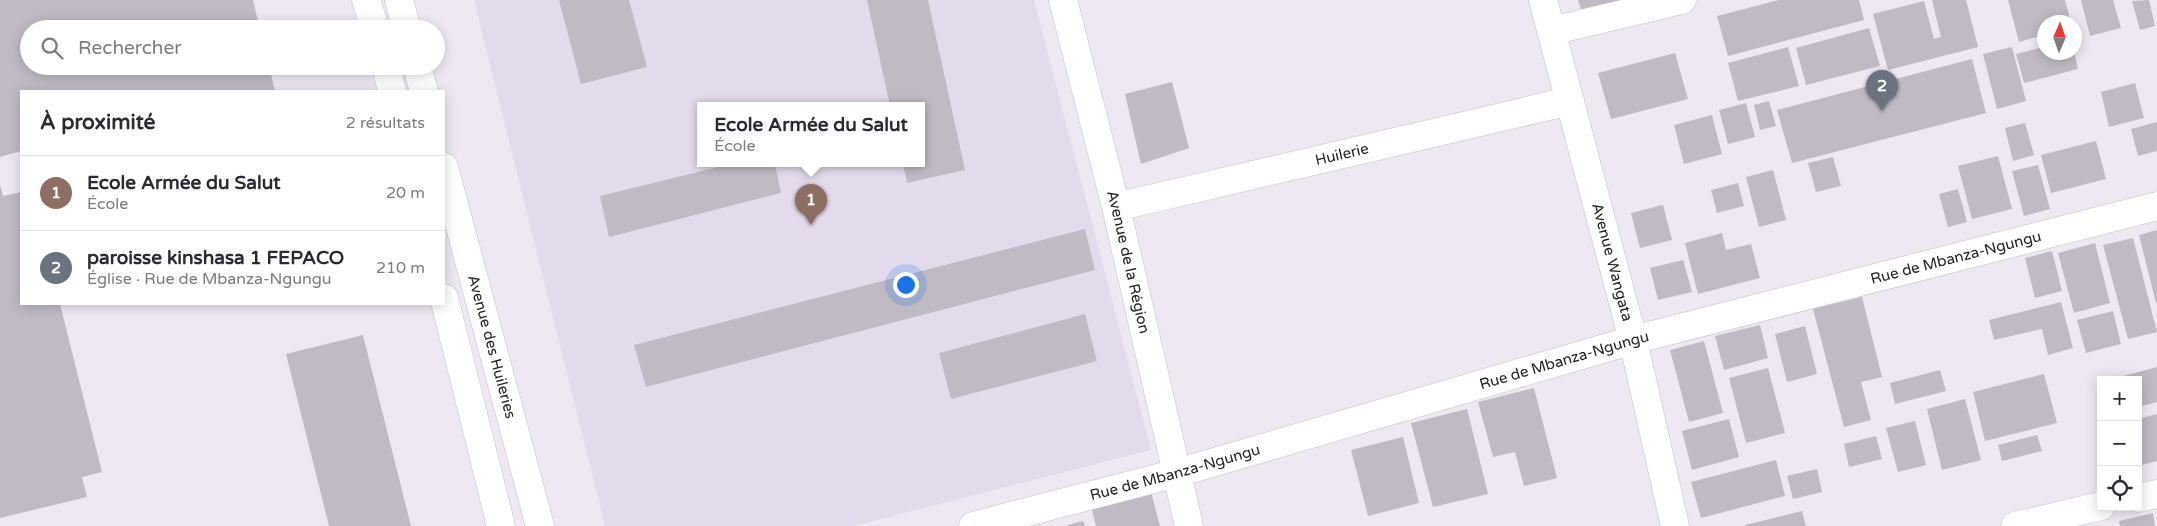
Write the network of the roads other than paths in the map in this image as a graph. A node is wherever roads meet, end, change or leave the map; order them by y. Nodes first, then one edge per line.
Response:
1 (366, 0) edge
2 (399, 0) edge
3 (1063, 0) edge
4 (1543, 0) edge
5 (1682, 0) edge
6 (372, 20) edge
7 (405, 20) edge
8 (1551, 31) junction
9 (388, 75) edge
10 (420, 75) edge
11 (392, 90) edge
12 (424, 90) edge
13 (1570, 101) junction
14 (445, 171) edge
15 (2157, 206) edge
16 (1116, 207) junction
17 (445, 302) edge
18 (1633, 340) junction
19 (1177, 473) junction
20 (2157, 494) edge
21 (2142, 497) edge
22 (2097, 507) edge
23 (501, 526) edge
24 (540, 526) edge
25 (973, 526) edge
26 (1189, 526) edge
27 (1675, 526) edge
28 (2015, 526) edge

1 - 6 street
2 - 7 street
3 - 16 street, Avenue de la Région
4 - 8 street, Avenue Wangata
5 - 8 street
8 - 13 street, Avenue Wangata
9 - 11 street
10 - 12 street
13 - 16 street, Huilerie
13 - 18 street, Avenue Wangata
14 - 24 street, Avenue des Huileries
15 - 18 street, Rue de Mbanza-Ngungu
16 - 19 street, Avenue de la Région
17 - 23 street
18 - 19 street, Rue de Mbanza-Ngungu
18 - 27 street, Avenue Wangata
19 - 25 street, Rue de Mbanza-Ngungu
19 - 26 street, Avenue de la Région
20 - 21 street
22 - 28 street

